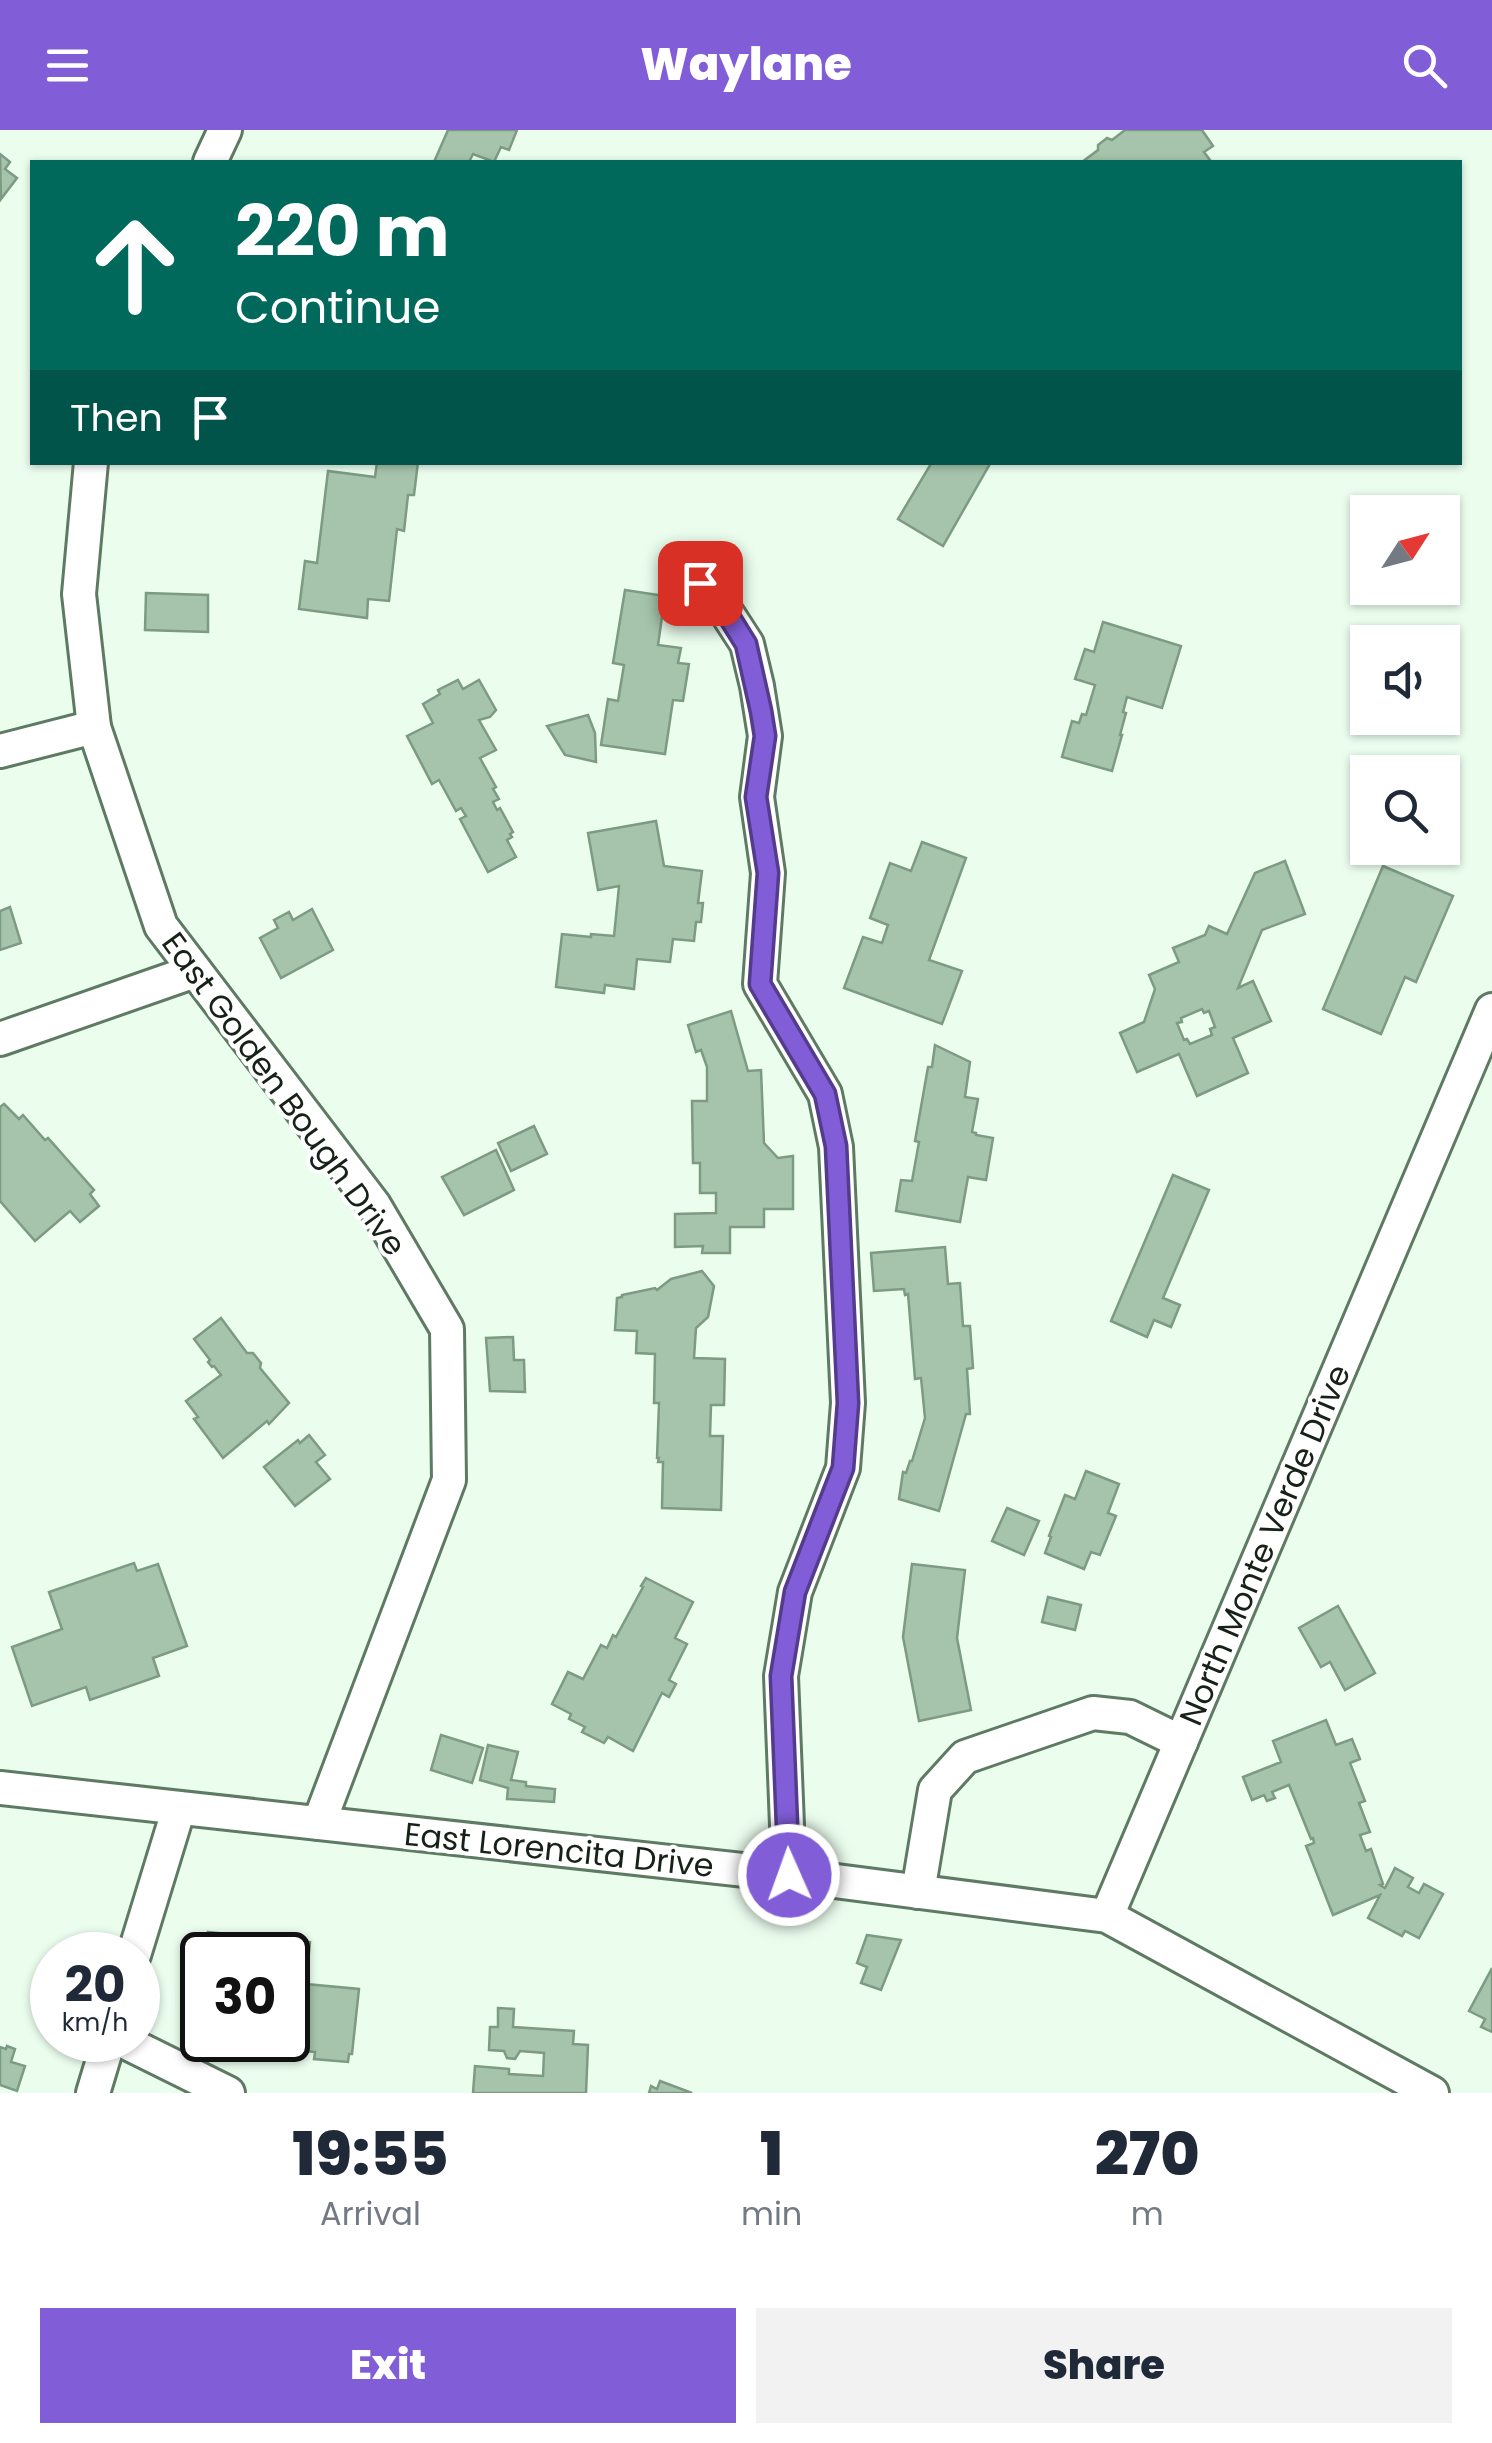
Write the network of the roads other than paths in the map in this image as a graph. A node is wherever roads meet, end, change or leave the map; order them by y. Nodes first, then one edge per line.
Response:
1 (225, 130) edge
2 (211, 160) edge
3 (91, 465) edge
4 (700, 583) dead end
5 (94, 727) junction
6 (0, 751) edge
7 (196, 970) junction
8 (1492, 1010) edge
9 (0, 1039) edge
10 (1182, 1742) junction
11 (0, 1788) edge
12 (179, 1808) junction
13 (319, 1823) junction
14 (789, 1875) junction
15 (918, 1892) junction
16 (1108, 1916) junction
17 (141, 1932) edge
18 (160, 2059) edge
19 (102, 2062) edge
20 (93, 2093) edge
21 (228, 2093) edge
22 (1432, 2093) edge

1 - 2 street
3 - 5 street, East Golden Bough Drive
4 - 14 street
5 - 6 street
5 - 7 street, East Golden Bough Drive
7 - 9 street
7 - 13 street, East Golden Bough Drive
8 - 10 street, North Monte Verde Drive
10 - 15 street
10 - 16 street, North Monte Verde Drive
11 - 12 street, East Lorencita Drive
12 - 13 street, East Lorencita Drive
12 - 17 street
13 - 14 street, East Lorencita Drive
14 - 15 street, East Lorencita Drive
15 - 16 street, East Lorencita Drive
16 - 22 street, East Lorencita Drive
18 - 21 street
19 - 20 street

